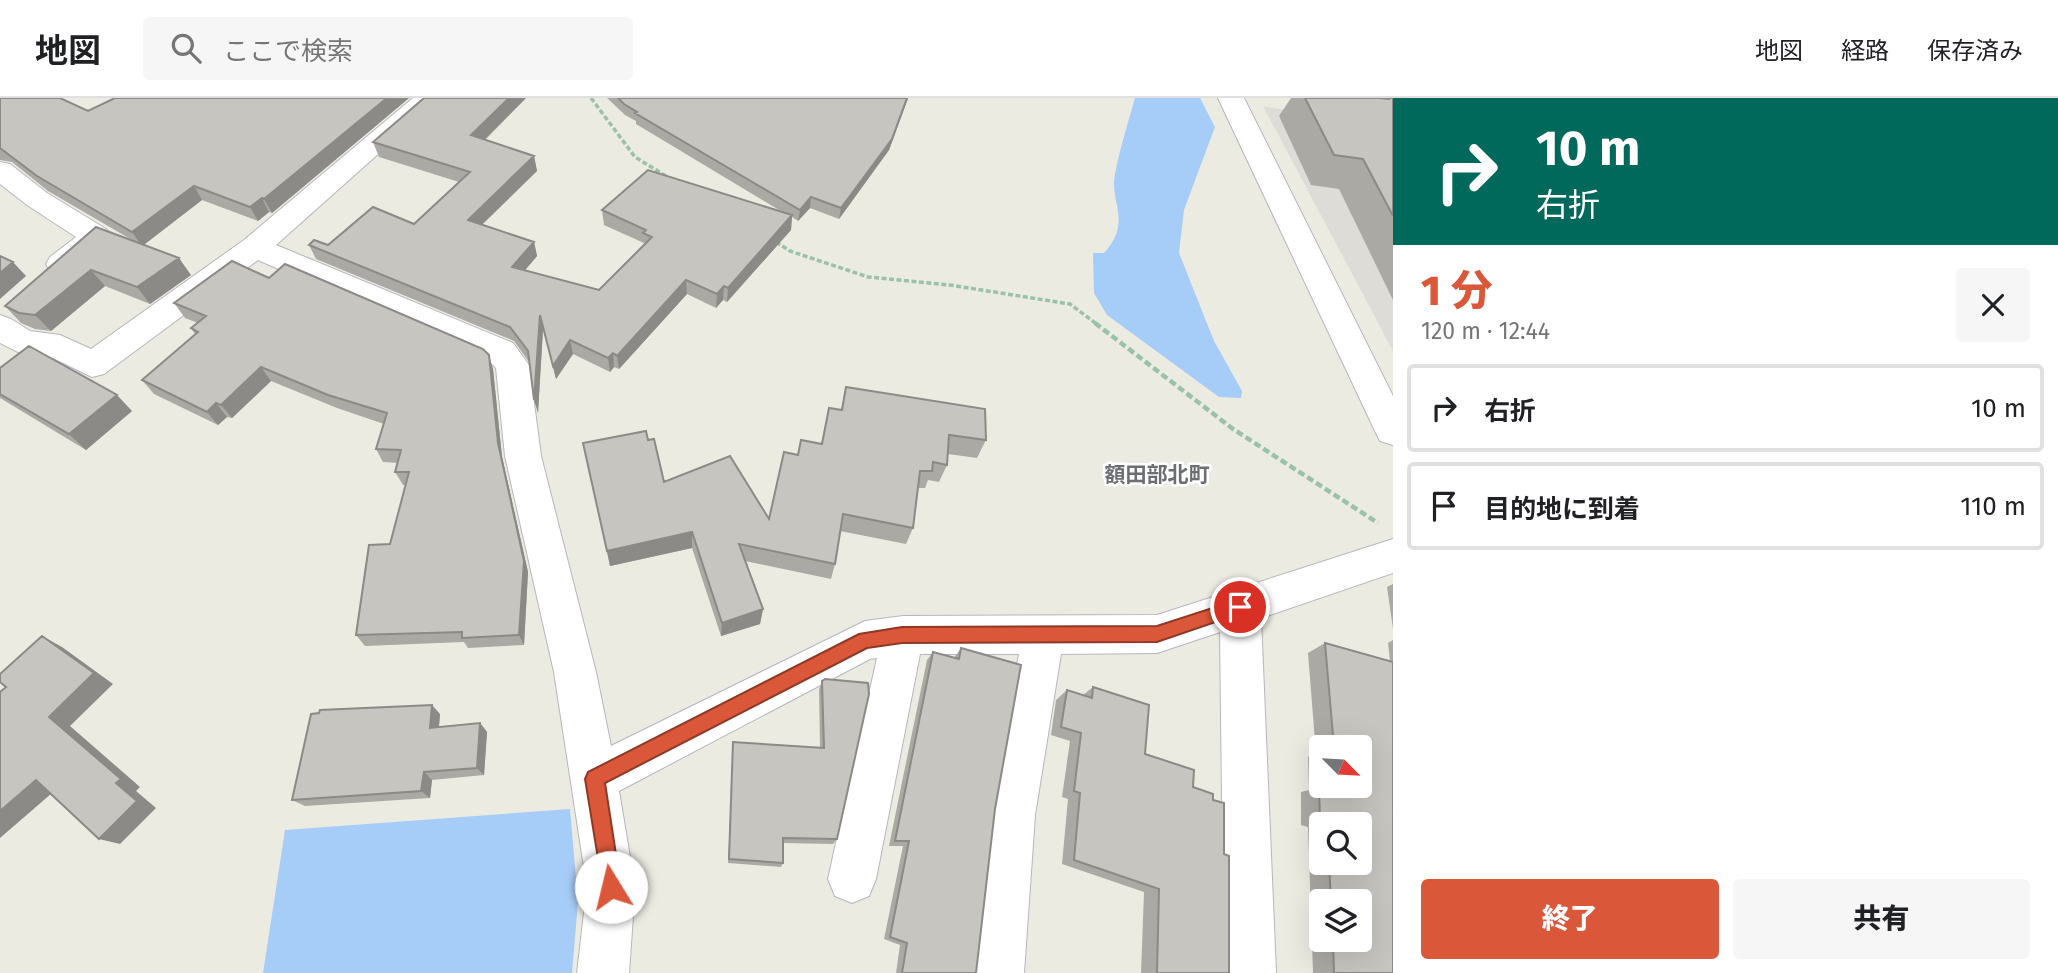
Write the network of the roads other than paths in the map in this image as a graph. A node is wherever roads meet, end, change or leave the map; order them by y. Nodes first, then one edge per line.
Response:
1 (428, 98) edge
2 (1231, 98) edge
3 (0, 170) edge
4 (255, 247) junction
5 (14, 324) edge
6 (1393, 431) edge
7 (1387, 541) edge
8 (1240, 607) junction
9 (902, 635) junction
10 (1043, 635) junction
11 (594, 779) junction
12 (852, 879) dead end
13 (603, 973) edge
14 (998, 973) edge
15 (1250, 973) edge

1 - 4 street
2 - 6 street
3 - 5 street
4 - 5 street
4 - 11 street
7 - 8 street
8 - 10 street
8 - 15 street
9 - 10 street
9 - 11 street
9 - 12 street
10 - 14 street
11 - 13 street

